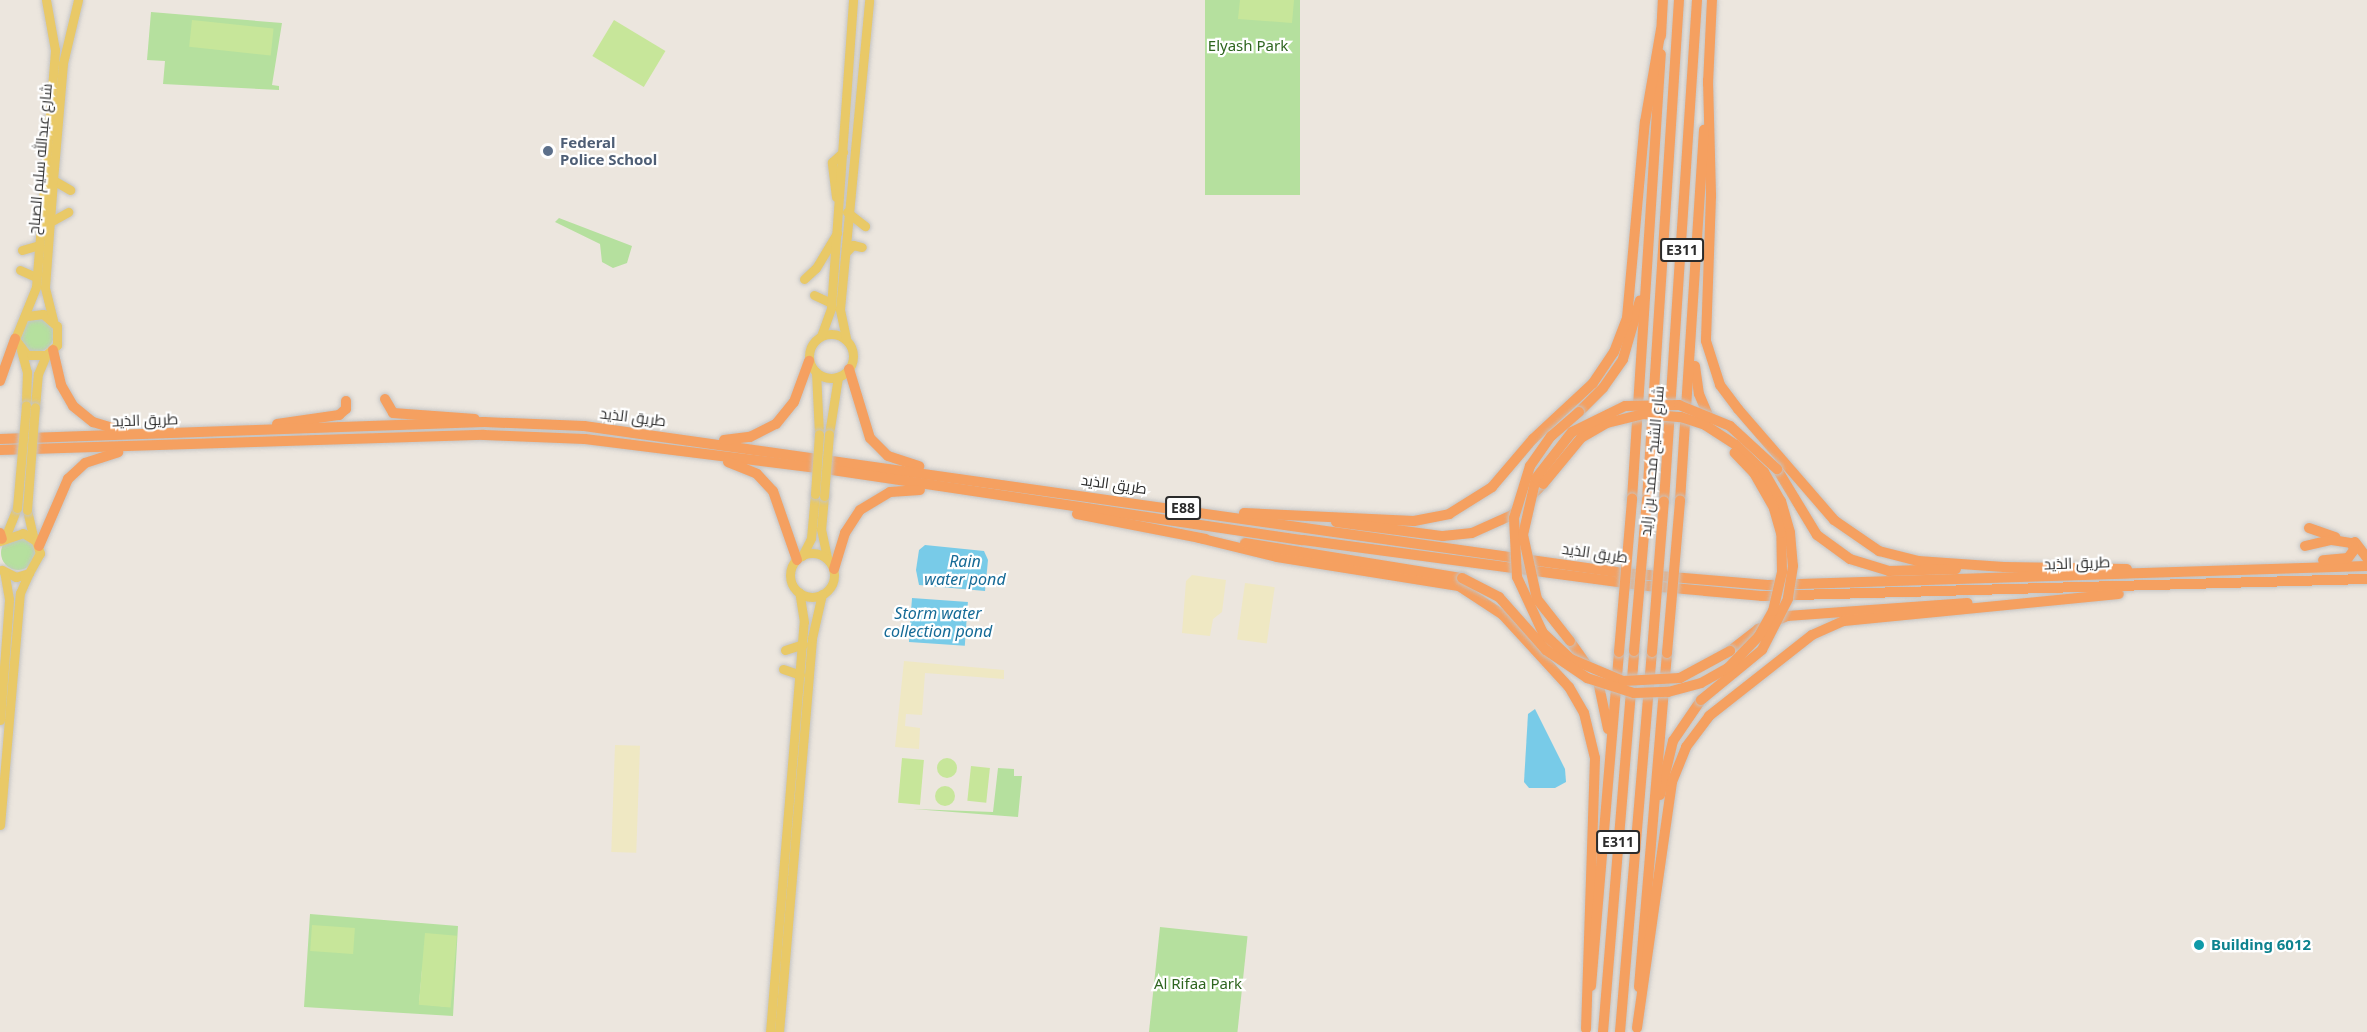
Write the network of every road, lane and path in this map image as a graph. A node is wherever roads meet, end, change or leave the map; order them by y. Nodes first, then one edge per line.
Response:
1 (46, 0) edge
2 (78, 0) edge
3 (853, 0) edge
4 (868, 0) edge
5 (1663, 0) edge
6 (1679, 0) edge
7 (1697, 0) edge
8 (1712, 0) edge
9 (1661, 29) junction
10 (55, 50) junction
11 (64, 58) junction
12 (1708, 80) junction
13 (843, 152) junction
14 (53, 180) junction
15 (70, 190) dead end
16 (68, 212) dead end
17 (844, 214) junction
18 (50, 222) junction
19 (865, 226) dead end
20 (838, 231) junction
21 (837, 241) junction
22 (39, 245) junction
23 (862, 247) dead end
24 (22, 250) dead end
25 (845, 253) junction
26 (1648, 256) junction
27 (20, 270) dead end
28 (36, 276) junction
29 (804, 279) dead end
30 (814, 295) dead end
31 (1695, 296) junction
32 (831, 303) junction
33 (27, 316) junction
34 (53, 321) junction
35 (821, 336) junction
36 (15, 339) junction
37 (846, 339) junction
38 (21, 350) junction
39 (50, 353) junction
40 (809, 361) junction
41 (849, 369) junction
42 (816, 372) junction
43 (838, 377) junction
44 (0, 381) edge
45 (385, 399) dead end
46 (346, 400) dead end
47 (30, 406) junction
48 (484, 422) junction
49 (261, 430) junction
50 (246, 431) junction
51 (824, 434) junction
52 (0, 439) edge
53 (684, 439) junction
54 (246, 443) junction
55 (0, 450) edge
56 (684, 451) junction
57 (951, 483) junction
58 (819, 495) junction
59 (994, 495) junction
60 (22, 509) junction
61 (1193, 510) junction
62 (1298, 517) junction
63 (2309, 528) dead end
64 (2, 537) edge
65 (1199, 538) junction
66 (36, 542) junction
67 (2305, 546) dead end
68 (799, 558) junction
69 (827, 558) junction
70 (2367, 558) edge
71 (2367, 566) edge
72 (2004, 567) junction
73 (2283, 568) junction
74 (834, 569) junction
75 (2, 570) edge
76 (2191, 572) junction
77 (29, 573) junction
78 (2354, 579) junction
79 (2367, 579) edge
80 (2367, 585) edge
81 (2193, 587) junction
82 (799, 592) junction
83 (822, 594) junction
84 (2012, 603) junction
85 (803, 644) junction
86 (785, 650) dead end
87 (783, 669) dead end
88 (800, 675) junction
89 (0, 720) edge
90 (0, 735) edge
91 (7, 745) junction
92 (1606, 794) junction
93 (0, 825) edge
94 (784, 853) junction
95 (1650, 861) junction
96 (791, 879) junction
97 (1586, 1030) edge
98 (1636, 1030) edge
99 (770, 1032) edge
100 (779, 1032) edge
101 (1603, 1032) edge
102 (1620, 1032) edge

1 - 10 main road, شارع عبدالله سليم الصباح
2 - 11 main road, شارع عبدالله سليم الصباح
3 - 13 main road
4 - 17 main road
5 - 9 highway
6 - 101 highway, شارع الشيخ محمد بن زايد / E311, bridge
7 - 102 highway, شارع الشيخ محمد بن زايد / E311, bridge
8 - 12 highway
9 - 26 highway
9 - 62 highway
10 - 11 main road
10 - 22 main road, شارع عبدالله سليم الصباح
11 - 14 main road, شارع عبدالله سليم الصباح
12 - 31 highway
12 - 72 highway
13 - 17 main road
13 - 17 main road
14 - 15 main road
14 - 18 main road, شارع عبدالله سليم الصباح
16 - 18 main road
17 - 19 main road
17 - 20 main road
17 - 25 main road
18 - 34 main road, شارع عبدالله سليم الصباح
20 - 21 main road
20 - 29 main road
21 - 25 main road
21 - 32 main road
22 - 24 main road
22 - 28 main road, شارع عبدالله سليم الصباح
23 - 25 main road
25 - 37 main road
26 - 84 highway, bridge
26 - 92 highway, bridge
27 - 28 main road
28 - 33 main road, شارع عبدالله سليم الصباح
30 - 32 main road
31 - 65 highway, bridge
31 - 95 highway, bridge
32 - 35 main road
33 - 34 main road
33 - 36 main road
34 - 39 main road
35 - 37 main road
35 - 40 main road
36 - 38 main road
36 - 44 highway
37 - 41 main road
38 - 39 main road
38 - 47 main road
39 - 47 main road
39 - 50 highway
40 - 42 main road
40 - 53 highway
41 - 43 main road
41 - 57 highway
42 - 43 main road
42 - 51 main road
43 - 51 main road
45 - 48 highway
46 - 49 highway
47 - 60 main road, bridge
48 - 49 highway, طريق الذيد / E88
48 - 53 highway, طريق الذيد / E88
49 - 50 highway, طريق الذيد / E88
50 - 52 highway, طريق الذيد / E88
51 - 58 main road, bridge
53 - 57 highway, طريق الذيد / E88
54 - 55 highway, طريق الذيد / E88
54 - 56 highway, طريق الذيد / E88
54 - 66 highway
56 - 57 highway, طريق الذيد / E88
56 - 68 highway
57 - 59 highway, طريق الذيد / E88
57 - 61 highway, طريق الذيد / E88
57 - 74 highway
58 - 68 main road
58 - 69 main road
59 - 65 highway
59 - 81 highway, طريق الذيد / E88
60 - 64 main road
60 - 66 main road
61 - 62 highway
61 - 76 highway, طريق الذيد / E88
62 - 95 highway, bridge
63 - 70 highway
64 - 66 main road
65 - 97 highway
66 - 77 main road
67 - 73 highway
68 - 69 main road
68 - 82 main road
69 - 74 main road
71 - 73 highway, طريق الذيد / E88
72 - 76 highway
72 - 92 highway, bridge
73 - 76 highway, طريق الذيد / E88
74 - 83 main road
75 - 77 main road
75 - 89 main road
77 - 91 main road
78 - 79 highway, طريق الذيد / E88
78 - 80 highway
78 - 81 highway, طريق الذيد / E88
81 - 84 highway
82 - 83 main road
82 - 85 main road
83 - 96 main road
84 - 98 highway
85 - 86 main road
85 - 88 main road
87 - 88 main road
88 - 94 main road
90 - 91 main road
91 - 93 main road
92 - 97 highway
94 - 96 main road
94 - 99 main road
95 - 98 highway
96 - 100 main road

